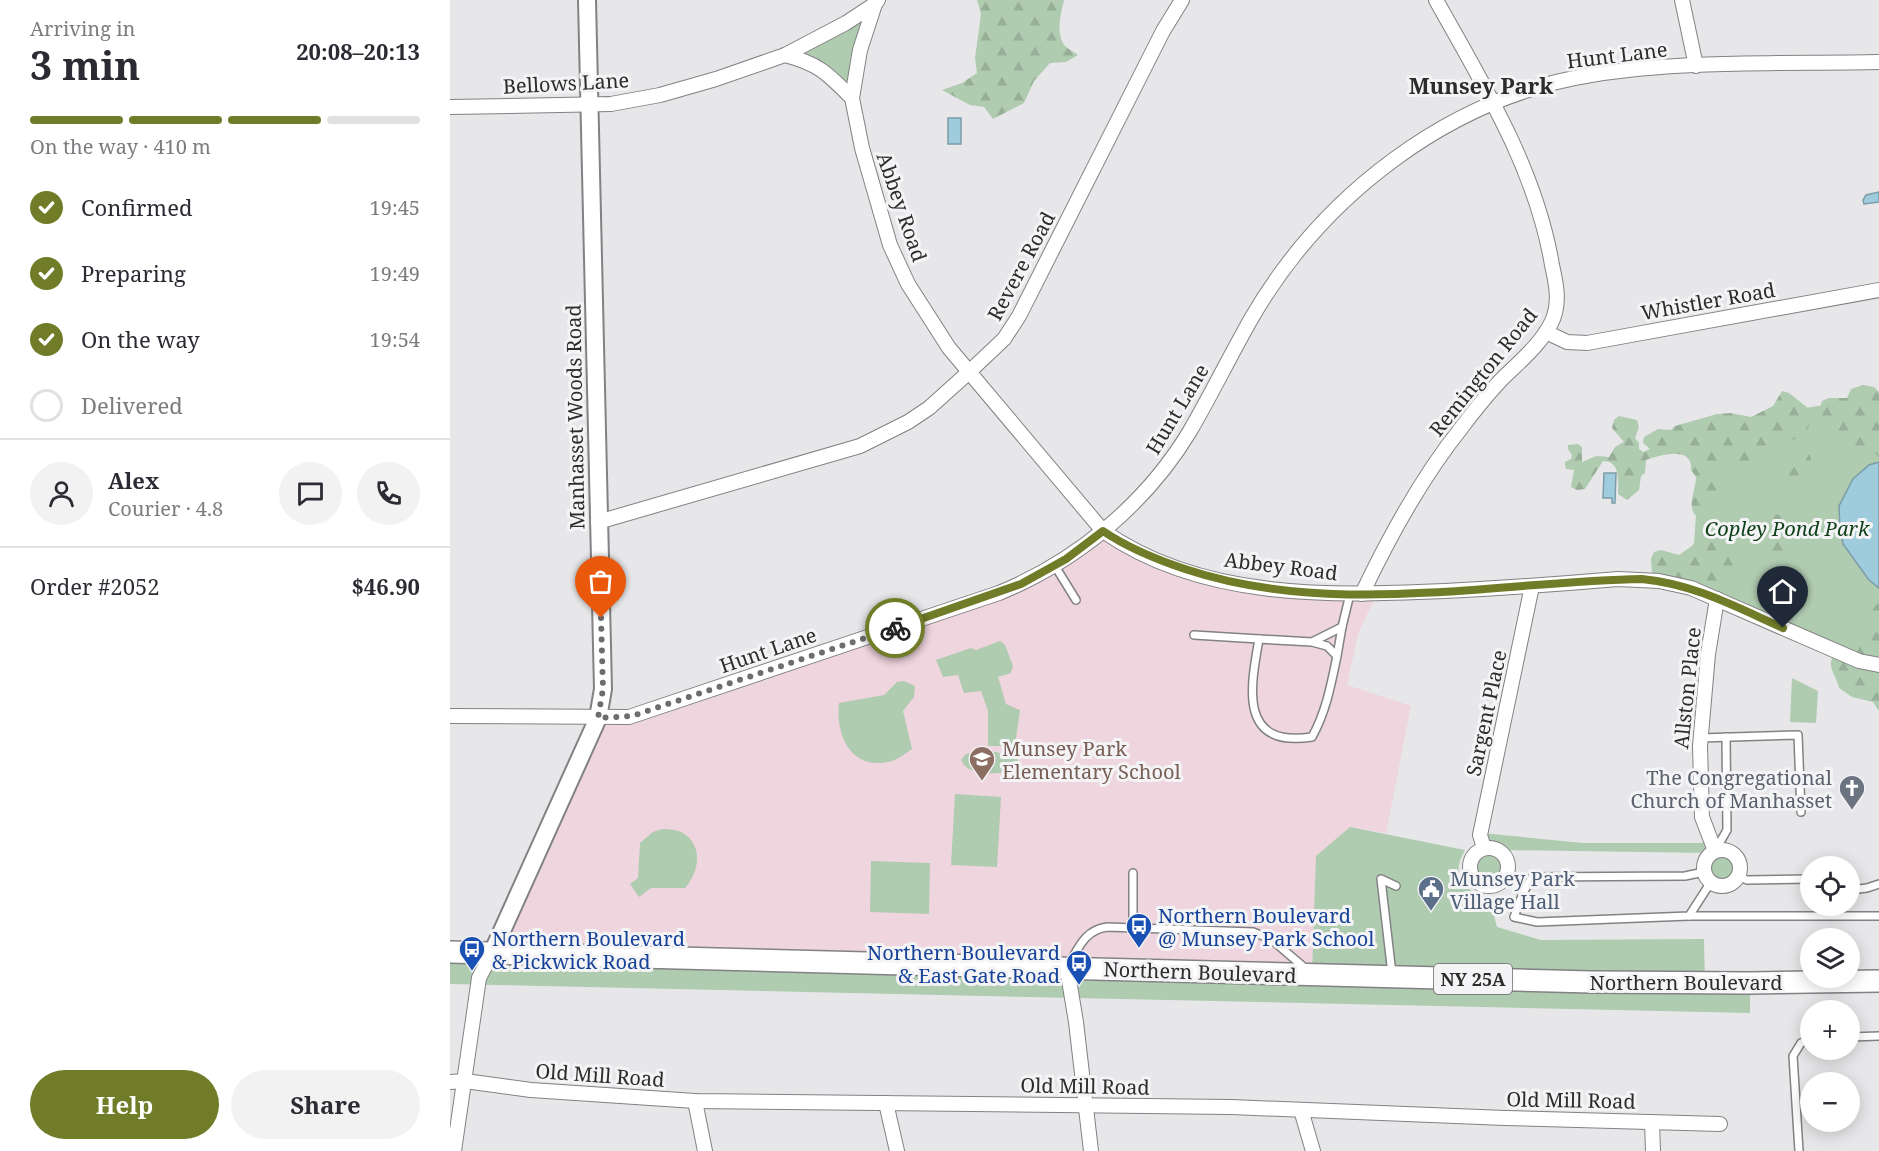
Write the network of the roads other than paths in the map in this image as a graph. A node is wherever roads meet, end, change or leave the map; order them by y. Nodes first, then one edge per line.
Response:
1 (587, 0) edge
2 (1182, 0) edge
3 (1436, 0) edge
4 (1682, 0) edge
5 (876, 2) edge
6 (785, 55) junction
7 (1879, 62) edge
8 (1696, 66) junction
9 (852, 98) junction
10 (1494, 103) junction
11 (589, 105) junction
12 (450, 107) edge
13 (1879, 290) edge
14 (1546, 332) junction
15 (969, 372) junction
16 (598, 522) junction
17 (1103, 531) junction
18 (1055, 566) junction
19 (1532, 586) junction
20 (1356, 594) junction
21 (1717, 599) junction
22 (1076, 600) dead end
23 (1342, 627) junction
24 (1194, 635) dead end
25 (1259, 639) junction
26 (1312, 642) junction
27 (1337, 656) junction
28 (1879, 665) edge
29 (450, 716) edge
30 (598, 718) junction
31 (1726, 737) junction
32 (1700, 738) junction
33 (1801, 812) dead end
34 (1484, 848) dead end
35 (1715, 851) junction
36 (1132, 873) dead end
37 (1738, 876) junction
38 (1707, 877) junction
39 (1800, 879) edge
40 (1879, 884) edge
41 (1395, 886) dead end
42 (1860, 889) edge
43 (1689, 916) junction
44 (1879, 916) edge
45 (1133, 928) junction
46 (450, 952) edge
47 (492, 953) junction
48 (1067, 968) junction
49 (1312, 975) junction
50 (1392, 977) junction
51 (1879, 981) edge
52 (1879, 1036) edge
53 (1860, 1037) edge
54 (1800, 1045) edge
55 (465, 1081) junction
56 (450, 1082) edge
57 (695, 1101) junction
58 (886, 1103) junction
59 (1085, 1106) junction
60 (1301, 1110) junction
61 (1652, 1122) junction
62 (1720, 1124) dead end
63 (454, 1151) edge
64 (705, 1151) edge
65 (897, 1151) edge
66 (1090, 1151) edge
67 (1313, 1151) edge
68 (1653, 1151) edge
69 (1799, 1151) edge

1 - 11 street, Manhasset Woods Road
2 - 15 street, Revere Road
3 - 10 street, Remington Road
4 - 8 street
5 - 6 street, Bellows Lane
5 - 9 street, Abbey Road
6 - 9 street
6 - 11 street, Bellows Lane
7 - 8 street, Hunt Lane
8 - 10 street, Hunt Lane
9 - 15 street, Abbey Road
10 - 14 street, Remington Road
10 - 17 street, Hunt Lane
11 - 12 street, Bellows Lane
11 - 16 street, Manhasset Woods Road
13 - 14 street, Whistler Road
14 - 20 street, Remington Road
15 - 16 street, Revere Road
15 - 17 street, Abbey Road
16 - 30 street, Manhasset Woods Road
17 - 18 street, Hunt Lane
17 - 20 street, Abbey Road
18 - 22 lane
18 - 30 street, Hunt Lane
19 - 20 street, Abbey Road
19 - 21 street, Abbey Road
19 - 34 street, Sargent Place
20 - 23 lane
21 - 28 street, Abbey Road
21 - 32 street, Allston Place
23 - 26 lane
23 - 27 lane
24 - 25 lane
25 - 26 lane
25 - 27 lane
26 - 27 lane
29 - 30 street, Hunt Lane
30 - 47 street, Manhasset Woods Road
31 - 32 lane
31 - 33 lane
31 - 35 lane
32 - 35 street, Allston Place
35 - 37 street
35 - 38 street
36 - 45 lane
37 - 38 street
37 - 39 lane
38 - 43 lane
38 - 43 lane
40 - 42 lane
41 - 50 lane
43 - 44 lane
45 - 48 lane
45 - 49 lane
46 - 47 main road, Northern Boulevard / NY 25A
47 - 48 main road, Northern Boulevard / NY 25A
47 - 55 street
48 - 49 main road, Northern Boulevard / NY 25A
48 - 59 street
49 - 50 main road, Northern Boulevard / NY 25A
50 - 51 main road, Northern Boulevard / NY 25A
52 - 53 lane
54 - 69 lane
55 - 56 street, Old Mill Road
55 - 57 street, Old Mill Road
55 - 63 street
57 - 58 street, Old Mill Road
57 - 64 street
58 - 59 street, Old Mill Road
58 - 65 street
59 - 60 street, Old Mill Road
59 - 66 street
60 - 61 street, Old Mill Road
60 - 67 street
61 - 62 street, Old Mill Road
61 - 68 street

